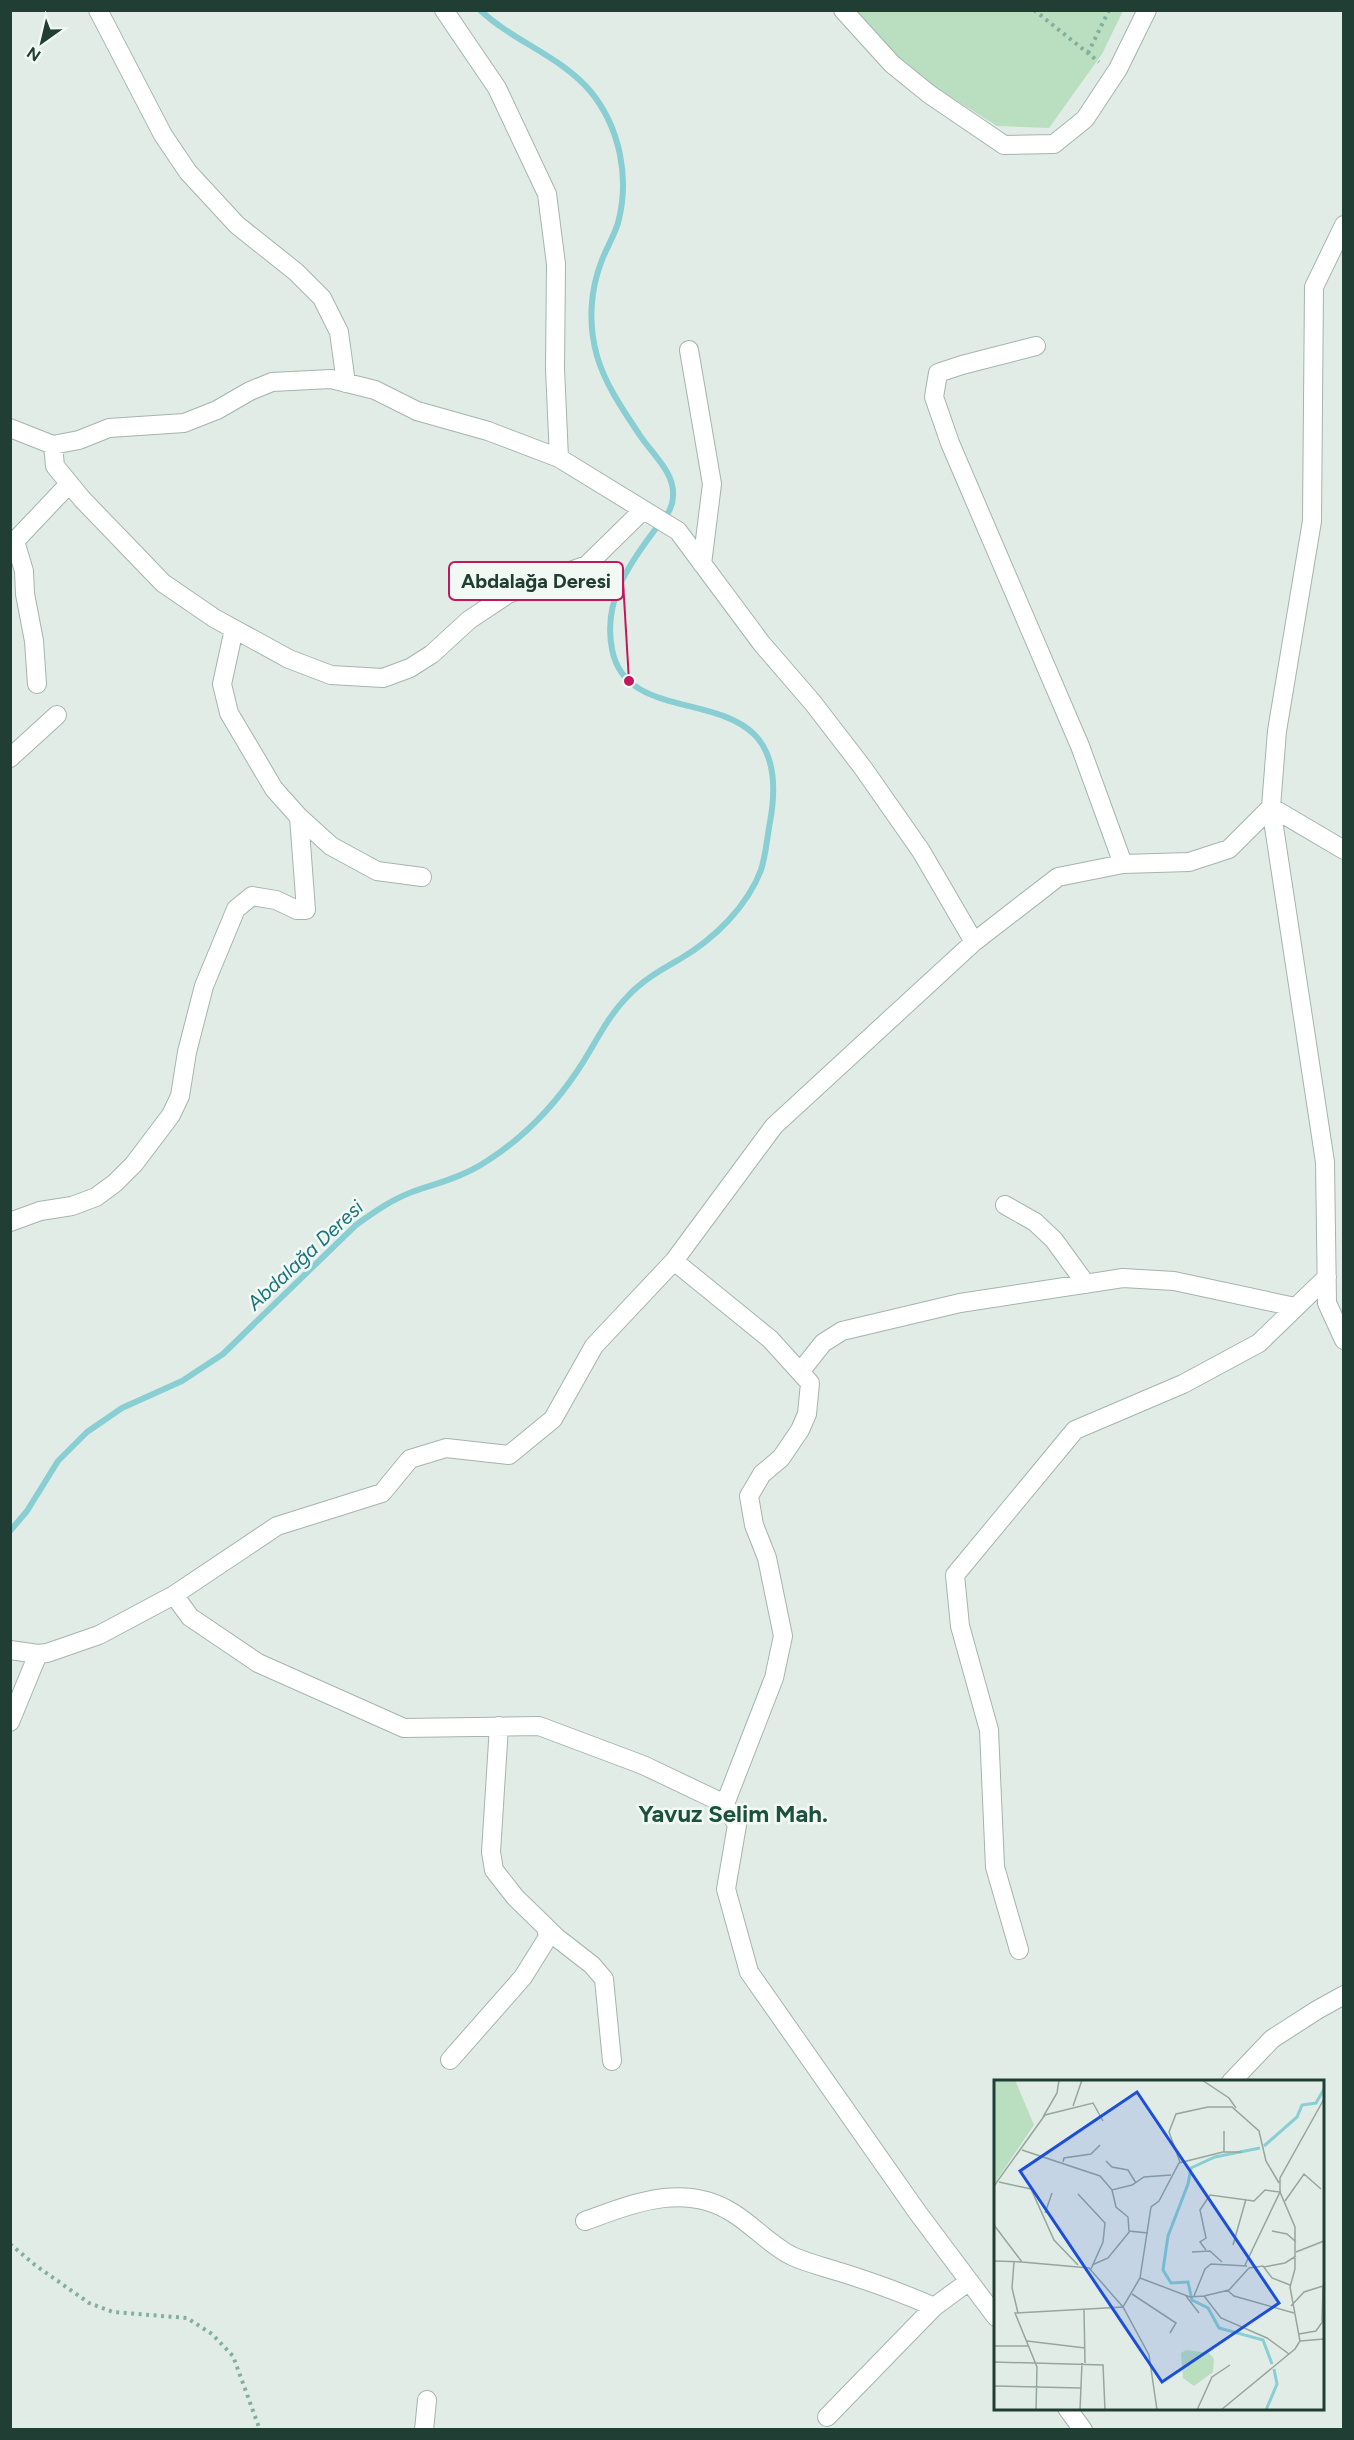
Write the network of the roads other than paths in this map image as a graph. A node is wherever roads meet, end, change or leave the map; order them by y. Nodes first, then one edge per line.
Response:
1 (98, 10) edge
2 (444, 10) edge
3 (843, 10) edge
4 (1147, 10) edge
5 (1344, 225) edge
6 (1036, 346) dead end
7 (689, 351) dead end
8 (346, 382) junction
9 (10, 429) edge
10 (53, 445) junction
11 (559, 458) junction
12 (69, 484) junction
13 (648, 514) junction
14 (13, 542) edge
15 (702, 564) junction
16 (234, 629) junction
17 (37, 684) dead end
18 (57, 715) dead end
19 (10, 758) edge
20 (1271, 807) junction
21 (298, 817) junction
22 (1344, 850) edge
23 (1123, 864) junction
24 (422, 876) dead end
25 (974, 942) junction
26 (1005, 1205) dead end
27 (10, 1222) edge
28 (674, 1261) junction
29 (1327, 1277) junction
30 (1086, 1284) junction
31 (1295, 1307) junction
32 (1344, 1340) edge
33 (800, 1372) junction
34 (174, 1595) junction
35 (10, 1650) edge
36 (39, 1654) junction
37 (10, 1722) edge
38 (499, 1726) junction
39 (724, 1804) junction
40 (546, 1927) junction
41 (1019, 1950) dead end
42 (1344, 1995) edge
43 (450, 2060) dead end
44 (612, 2061) dead end
45 (1233, 2080) edge
46 (585, 2220) dead end
47 (968, 2282) junction
48 (934, 2307) junction
49 (994, 2314) edge
50 (427, 2400) dead end
51 (1068, 2410) edge
52 (827, 2417) dead end
53 (424, 2430) edge
54 (1083, 2430) edge

1 - 8 street
2 - 11 street
3 - 4 street
5 - 20 street
6 - 23 street
7 - 15 street
8 - 10 street
8 - 11 street
9 - 10 street
10 - 12 street
11 - 13 street
12 - 14 street
12 - 16 street
13 - 15 street
13 - 16 street
14 - 17 street
15 - 25 street
16 - 21 street
18 - 19 street
20 - 22 street
20 - 23 street
20 - 29 street
21 - 24 street
21 - 27 street
23 - 25 street
25 - 28 street
26 - 30 street
28 - 33 street
28 - 34 street
29 - 31 street
29 - 32 street
30 - 31 street
30 - 33 street
31 - 41 street
33 - 39 street
34 - 36 street
34 - 38 street
35 - 36 street
36 - 37 street
38 - 39 street
38 - 40 street
39 - 47 street
40 - 43 street
40 - 44 street
42 - 45 street
46 - 48 street
47 - 48 street
47 - 49 street
48 - 52 street
50 - 53 street
51 - 54 street

